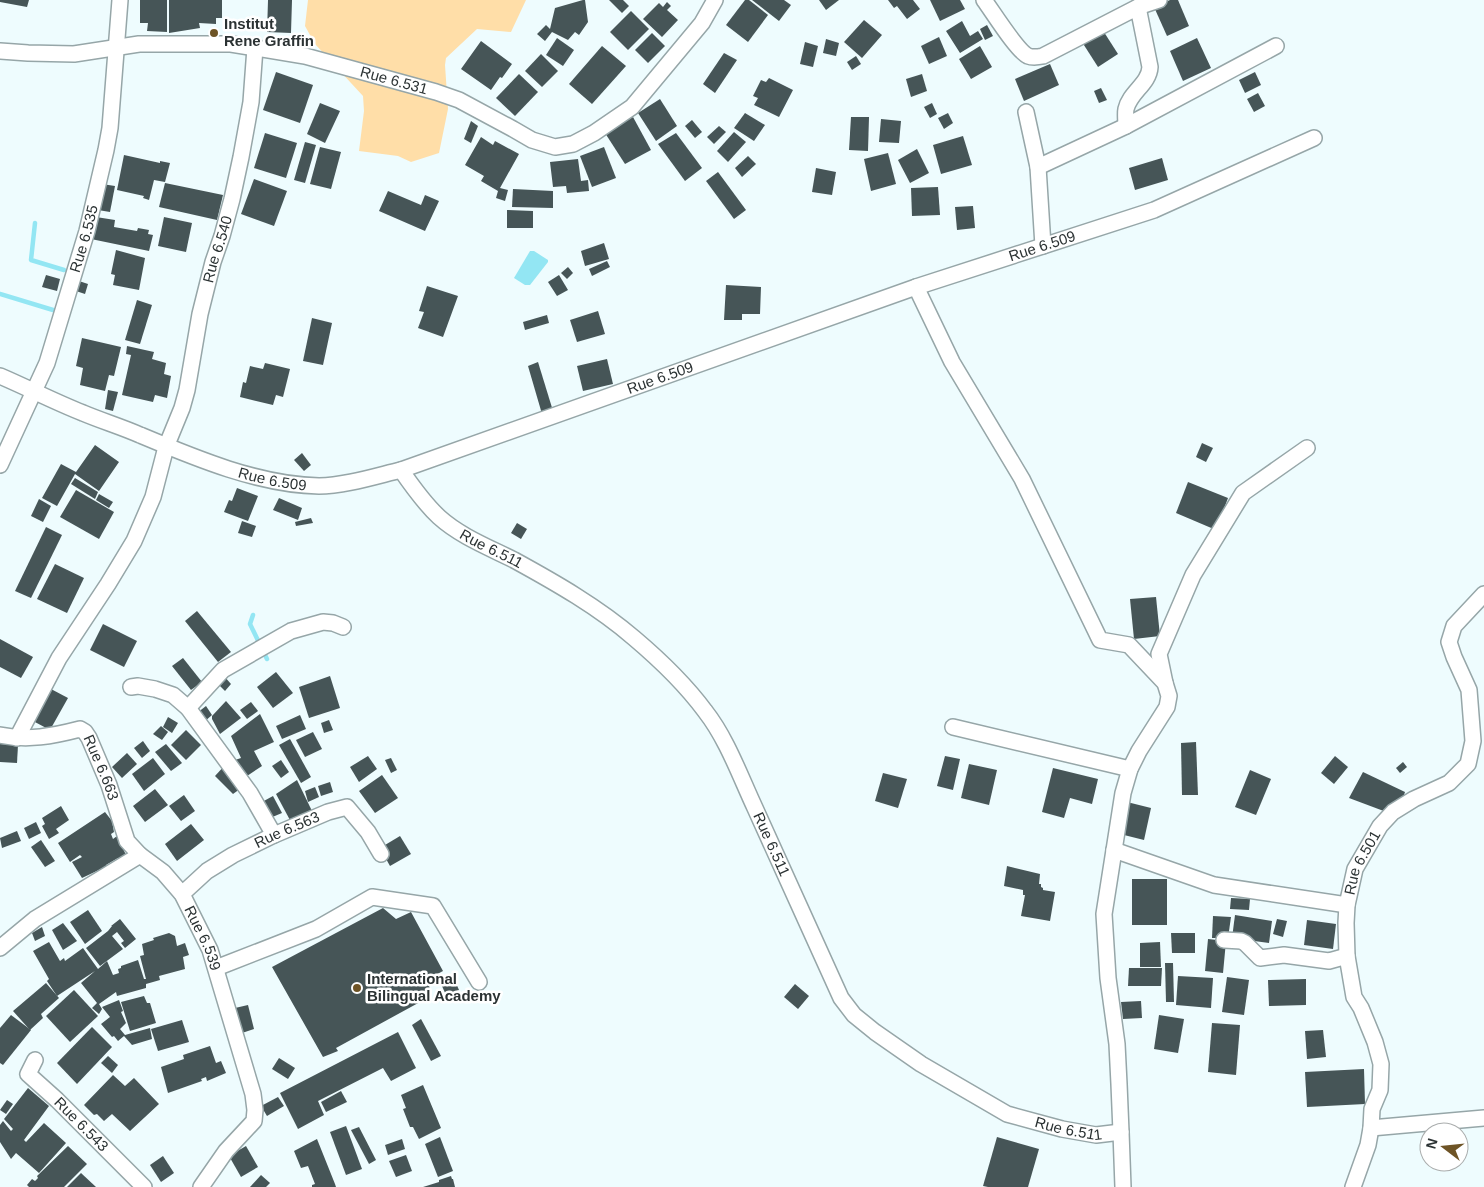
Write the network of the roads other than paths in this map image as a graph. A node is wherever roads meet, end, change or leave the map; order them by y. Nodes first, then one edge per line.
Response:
1 (120, 0) edge
2 (714, 0) edge
3 (984, 0) edge
4 (1159, 0) edge
5 (1138, 7) junction
6 (1276, 46) dead end
7 (116, 47) junction
8 (255, 48) junction
9 (0, 51) edge
10 (1026, 112) dead end
11 (1126, 126) junction
12 (1314, 138) dead end
13 (1038, 167) junction
14 (1043, 246) junction
15 (916, 287) junction
16 (0, 376) edge
17 (34, 390) junction
18 (166, 447) junction
19 (1308, 448) dead end
20 (0, 465) edge
21 (401, 470) junction
22 (1484, 594) edge
23 (343, 627) dead end
24 (1165, 682) junction
25 (131, 687) dead end
26 (188, 708) junction
27 (953, 727) dead end
28 (0, 735) edge
29 (16, 738) junction
30 (1130, 769) junction
31 (274, 835) junction
32 (1114, 850) junction
33 (380, 854) dead end
34 (140, 855) junction
35 (182, 894) junction
36 (1346, 905) junction
37 (1224, 940) dead end
38 (0, 948) edge
39 (1347, 956) junction
40 (216, 968) junction
41 (479, 982) dead end
42 (35, 1060) dead end
43 (1484, 1118) edge
44 (1371, 1128) junction
45 (1121, 1132) junction
46 (144, 1187) edge
47 (201, 1187) edge
48 (1123, 1187) edge
49 (1353, 1187) edge

1 - 7 street, Rue 6.535
2 - 8 street, Rue 6.531
3 - 5 street
4 - 5 street
5 - 11 street
6 - 11 street
7 - 8 street, Rue 6.531
7 - 9 street, Rue 6.531
7 - 17 street, Rue 6.535
8 - 18 street, Rue 6.540
10 - 13 street
11 - 13 street
12 - 14 street, Rue 6.509
13 - 14 street
14 - 15 street, Rue 6.509
15 - 21 street, Rue 6.509
15 - 24 street
16 - 17 street, Rue 6.509
17 - 18 street, Rue 6.509
17 - 20 street, Rue 6.535
18 - 21 street, Rue 6.509
18 - 29 street, Rue 6.540
19 - 24 street
21 - 45 street, Rue 6.511
22 - 36 street, Rue 6.501
23 - 26 street
24 - 30 street
25 - 26 street
26 - 31 street
27 - 30 street
28 - 29 street, Rue 6.663
29 - 34 street, Rue 6.663
30 - 32 street
31 - 33 street, Rue 6.563
31 - 35 street, Rue 6.563
32 - 36 street
32 - 45 street
34 - 35 street, Rue 6.539
34 - 38 street
35 - 40 street, Rue 6.539
36 - 39 street, Rue 6.501
37 - 39 street
39 - 44 street, Rue 6.501
40 - 41 street
40 - 47 street, Rue 6.539
42 - 46 street, Rue 6.543
43 - 44 street
44 - 49 street, Rue 6.501
45 - 48 street, Rue 6.511

